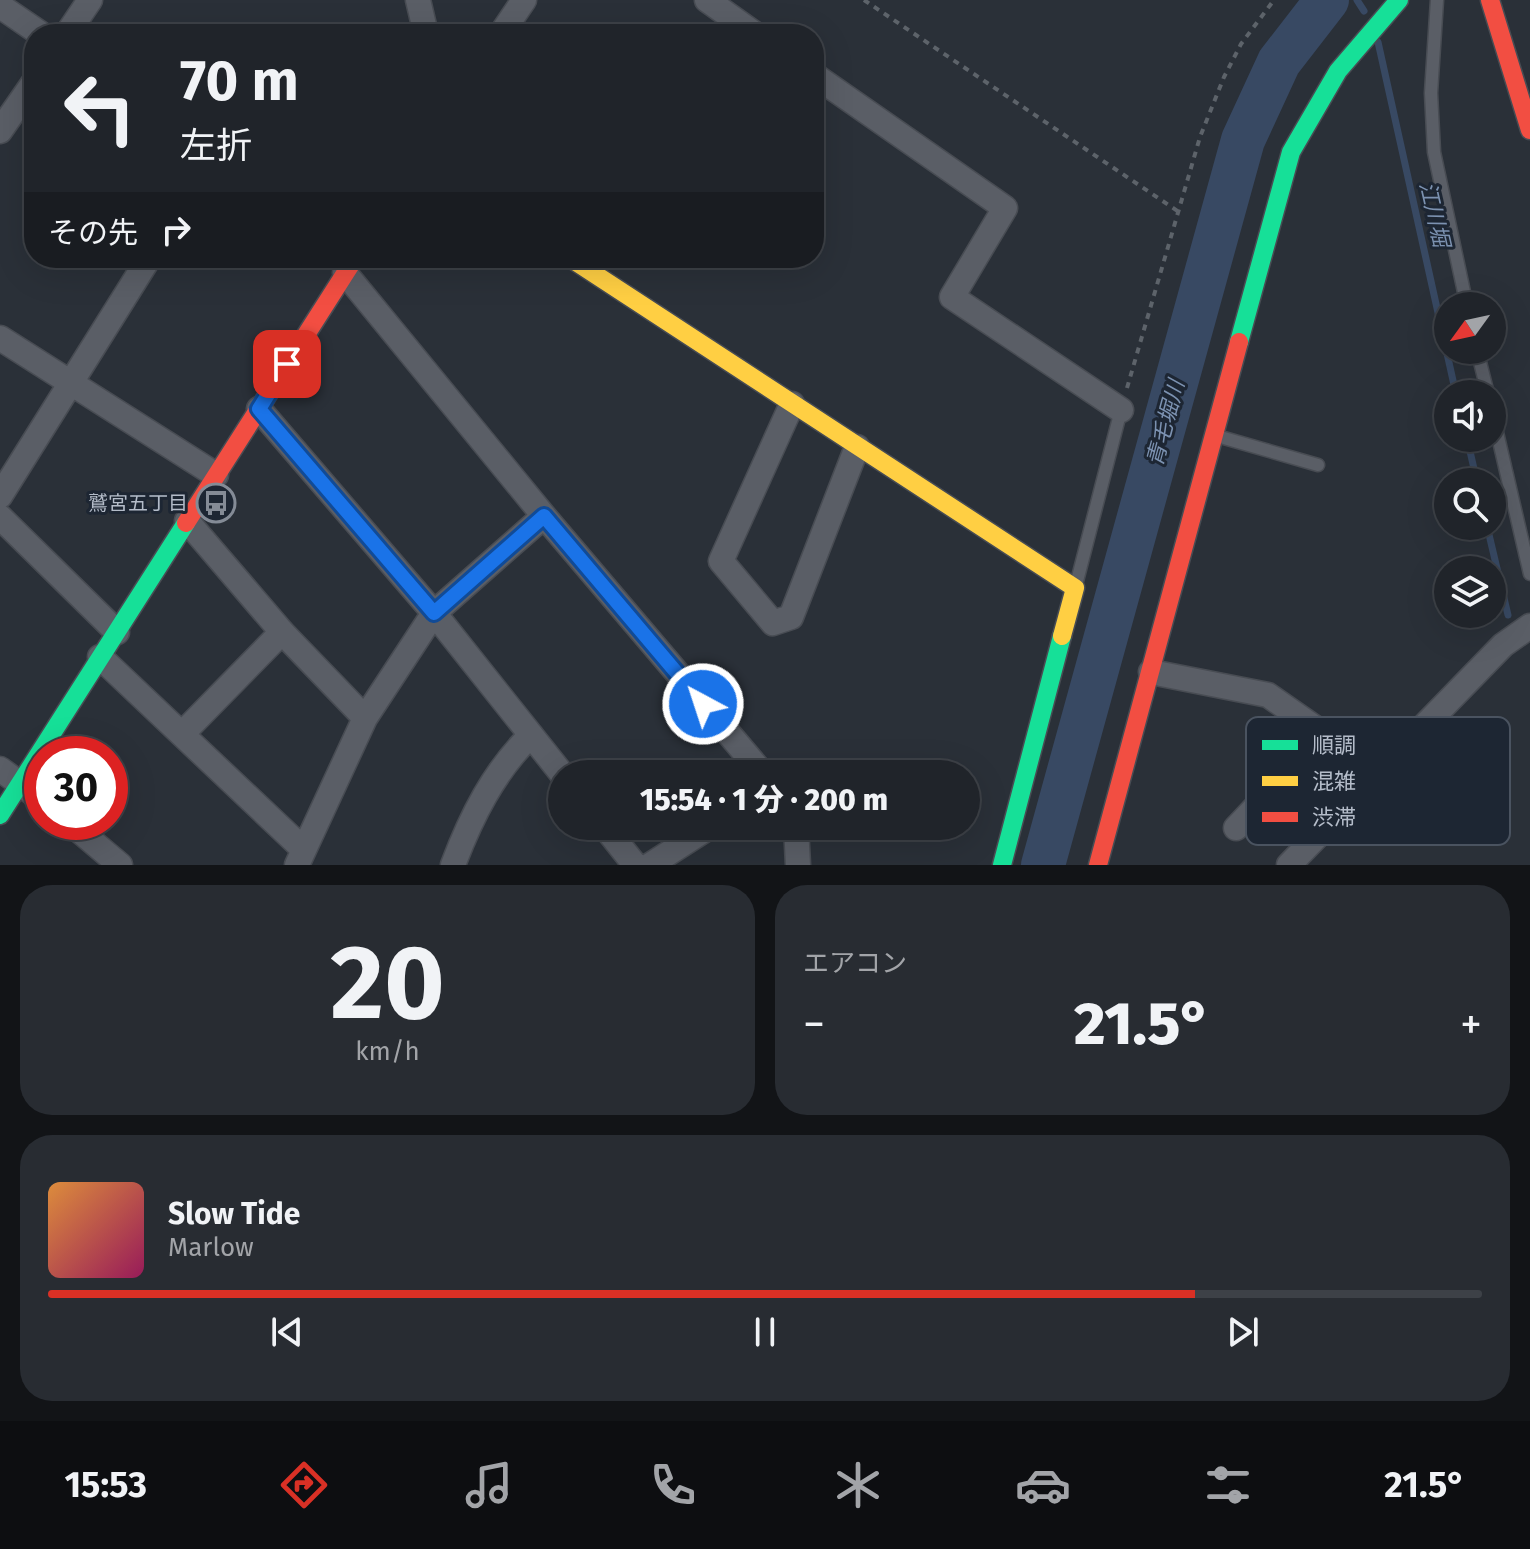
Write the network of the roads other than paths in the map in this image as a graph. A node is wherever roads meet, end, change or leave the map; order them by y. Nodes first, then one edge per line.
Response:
1 (90, 0) edge
2 (418, 0) edge
3 (524, 0) edge
4 (707, 0) edge
5 (1399, 0) edge
6 (1437, 0) edge
7 (1490, 0) edge
8 (0, 6) edge
9 (26, 24) edge
10 (74, 24) edge
11 (424, 24) edge
12 (508, 24) edge
13 (741, 24) edge
14 (824, 82) edge
15 (24, 96) edge
16 (1530, 130) edge
17 (0, 131) edge
18 (143, 268) edge
19 (348, 268) edge
20 (352, 268) edge
21 (585, 268) edge
22 (1464, 292) edge
23 (0, 338) edge
24 (69, 382) junction
25 (792, 404) junction
26 (259, 409) junction
27 (1121, 410) joint
28 (1214, 435) junction
29 (857, 447) junction
30 (1502, 452) edge
31 (1318, 465) dead end
32 (216, 475) junction
33 (0, 496) edge
34 (544, 516) junction
35 (0, 517) edge
36 (187, 521) junction
37 (1530, 574) edge
38 (1075, 588) junction
39 (434, 613) junction
40 (1530, 626) edge
41 (117, 632) junction
42 (282, 632) junction
43 (100, 657) junction
44 (1151, 672) junction
45 (1302, 717) edge
46 (1431, 717) edge
47 (365, 718) junction
48 (182, 734) junction
49 (531, 735) junction
50 (551, 760) edge
51 (751, 760) edge
52 (0, 769) edge
53 (21, 782) junction
54 (24, 785) edge
55 (0, 815) edge
56 (1246, 817) edge
57 (1236, 828) dead end
58 (90, 840) edge
59 (615, 840) edge
60 (689, 840) edge
61 (797, 840) edge
62 (1308, 845) edge
63 (299, 856) edge
64 (120, 865) edge
65 (453, 865) edge
66 (635, 865) edge
67 (650, 865) edge
68 (798, 865) edge
69 (1002, 865) edge
70 (1098, 865) edge
71 (1289, 865) edge

1 - 10 street
2 - 11 street
3 - 12 street
4 - 13 street
5 - 28 street
6 - 22 lane
7 - 16 street
8 - 9 street
14 - 27 street
15 - 17 street
18 - 24 street
19 - 26 street
20 - 34 street
21 - 25 street
23 - 24 street
24 - 32 street
24 - 33 street
25 - 29 street
25 - 29 street
26 - 32 street
26 - 39 street
27 - 38 lane
28 - 31 lane
28 - 44 street
29 - 38 street
30 - 37 lane
32 - 36 street
34 - 39 street
34 - 51 street
35 - 41 street
36 - 41 street
36 - 42 street
38 - 69 street
39 - 47 street
39 - 49 street
40 - 46 street
41 - 43 street
42 - 47 street
42 - 48 street
43 - 48 street
43 - 53 street
44 - 45 street
44 - 70 street
47 - 63 street
48 - 63 street
49 - 50 street
49 - 65 street
52 - 53 street
53 - 54 street
53 - 55 street
56 - 57 street
58 - 64 street
59 - 66 street
60 - 67 street
61 - 68 street
62 - 71 street

